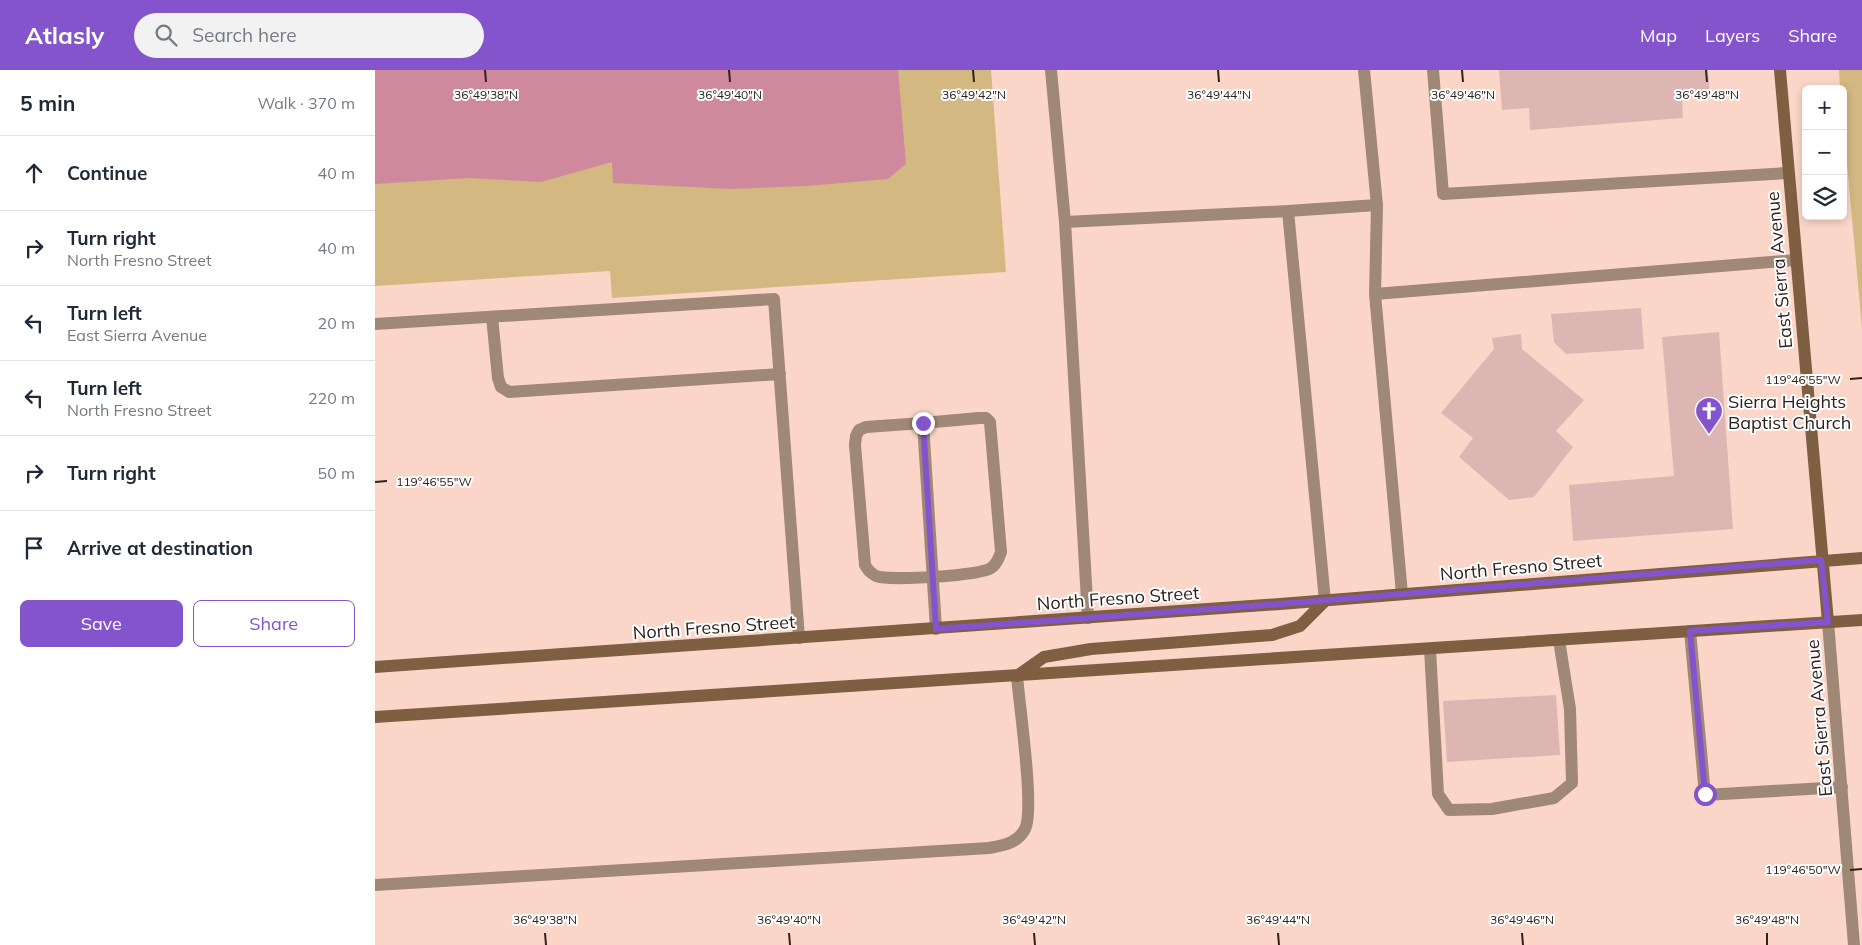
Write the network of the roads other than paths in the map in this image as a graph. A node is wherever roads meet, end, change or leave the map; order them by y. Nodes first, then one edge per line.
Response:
1 (1051, 70) edge
2 (1365, 70) edge
3 (1433, 70) edge
4 (1779, 70) edge
5 (1788, 173) junction
6 (1377, 205) junction
7 (1288, 211) junction
8 (1065, 222) junction
9 (1796, 260) junction
10 (1375, 294) junction
11 (492, 317) junction
12 (375, 324) edge
13 (779, 374) junction
14 (923, 423) junction
15 (1862, 558) edge
16 (1821, 560) junction
17 (933, 576) junction
18 (1402, 594) junction
19 (1325, 600) junction
20 (1088, 618) junction
21 (1862, 620) edge
22 (1828, 622) junction
23 (936, 629) junction
24 (1690, 631) junction
25 (799, 638) junction
26 (1559, 640) junction
27 (1430, 649) junction
28 (375, 667) edge
29 (1017, 676) junction
30 (375, 717) edge
31 (1842, 787) junction
32 (375, 885) edge
33 (1854, 945) edge

1 - 8 street
2 - 6 street
3 - 5 street
4 - 5 main road, East Sierra Avenue
5 - 9 main road, East Sierra Avenue
6 - 7 street
6 - 10 street
7 - 8 street
7 - 19 street
8 - 20 street
9 - 10 street
9 - 16 main road, East Sierra Avenue
10 - 18 street
11 - 12 street
11 - 13 street
11 - 13 street
13 - 25 street
14 - 17 street
14 - 17 street
14 - 17 street
15 - 16 main road, North Fresno Street
16 - 18 main road, North Fresno Street
16 - 22 main road, East Sierra Avenue
17 - 23 street
18 - 19 main road, North Fresno Street
19 - 20 main road, North Fresno Street
19 - 29 main road
20 - 23 main road, North Fresno Street
21 - 22 main road
22 - 24 main road
22 - 31 street, East Sierra Avenue
23 - 25 main road, North Fresno Street
24 - 26 main road
24 - 31 street
25 - 28 main road, North Fresno Street
26 - 27 main road
26 - 27 street
27 - 29 main road
29 - 30 main road
29 - 32 street
31 - 33 street, East Sierra Avenue

